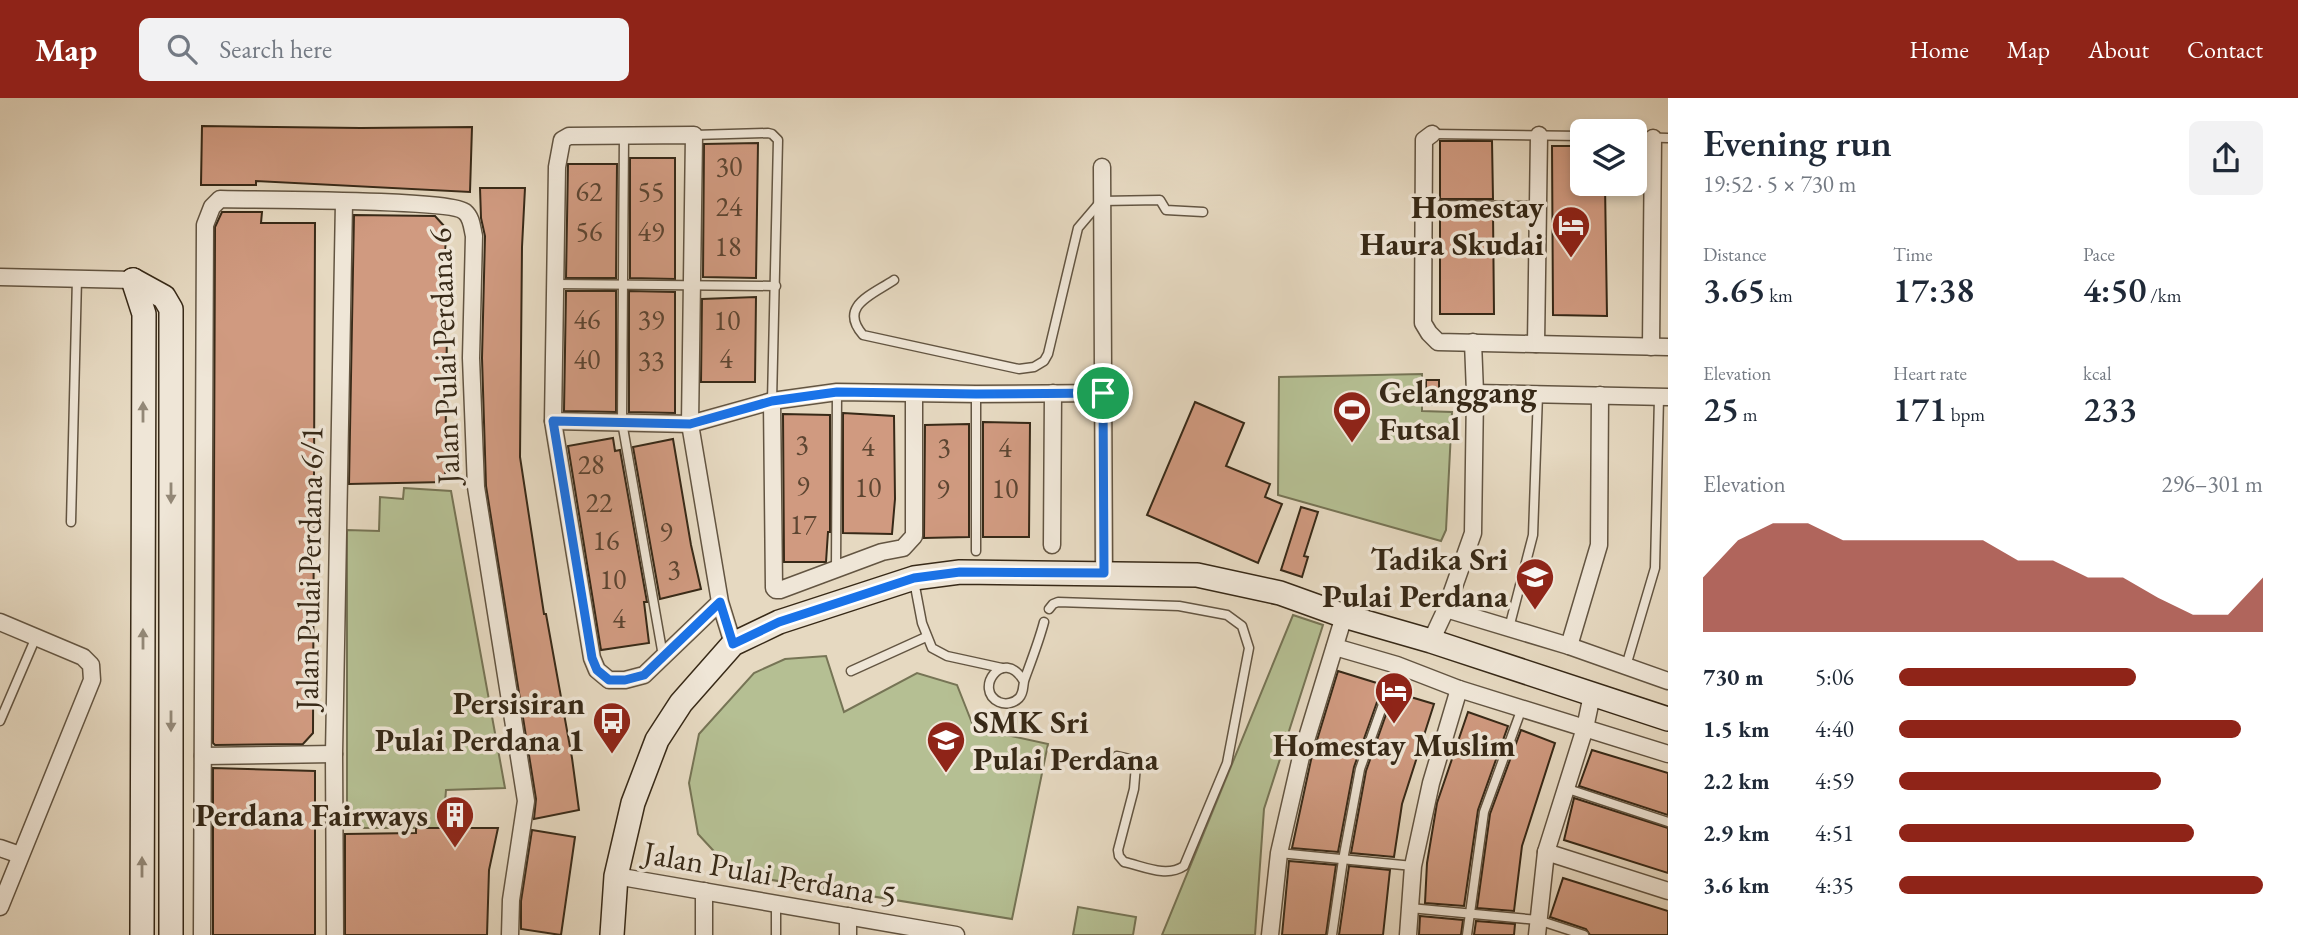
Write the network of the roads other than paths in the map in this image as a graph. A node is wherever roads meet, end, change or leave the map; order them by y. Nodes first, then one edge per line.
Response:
1 (624, 134) junction
2 (1432, 134) joint
3 (694, 135) junction
4 (1539, 135) junction
5 (1570, 136) edge
6 (1660, 138) edge
7 (1102, 167) dead end
8 (1101, 201) junction
9 (344, 202) junction
10 (1423, 205) junction
11 (1538, 206) junction
12 (1203, 212) dead end
13 (0, 277) edge
14 (78, 278) junction
15 (133, 280) junction
16 (894, 280) dead end
17 (554, 284) junction
18 (624, 284) junction
19 (691, 285) junction
20 (776, 286) junction
21 (1473, 342) junction
22 (1536, 344) junction
23 (1660, 347) edge
24 (837, 392) junction
25 (1053, 393) junction
26 (1103, 393) junction
27 (1475, 393) junction
28 (914, 394) junction
29 (976, 394) junction
30 (1538, 394) junction
31 (1600, 394) junction
32 (1663, 397) edge
33 (772, 401) junction
34 (553, 421) junction
35 (622, 422) junction
36 (690, 424) junction
37 (71, 522) dead end
38 (1052, 545) dead end
39 (976, 551) dead end
40 (836, 569) junction
41 (1104, 573) junction
42 (914, 578) junction
43 (720, 602) junction
44 (1446, 609) junction
45 (1049, 610) dead end
46 (1344, 617) junction
47 (0, 622) edge
48 (1044, 622) dead end
49 (1508, 628) junction
50 (36, 637) junction
51 (926, 637) junction
52 (1431, 641) junction
53 (733, 644) junction
54 (1569, 646) junction
55 (1335, 647) junction
56 (663, 657) junction
57 (1396, 665) junction
58 (1626, 666) junction
59 (1002, 668) junction
60 (851, 671) dead end
61 (1023, 680) junction
62 (1668, 681) edge
63 (1460, 688) junction
64 (1592, 695) junction
65 (1522, 708) junction
66 (1668, 719) edge
67 (0, 721) edge
68 (1585, 728) junction
69 (334, 754) junction
70 (1668, 754) edge
71 (203, 755) junction
72 (1116, 755) dead end
73 (1565, 788) junction
74 (1668, 822) edge
75 (0, 848) edge
76 (1546, 852) junction
77 (1279, 853) junction
78 (20, 855) junction
79 (1343, 860) junction
80 (1413, 866) junction
81 (616, 876) junction
82 (704, 891) junction
83 (1668, 891) edge
84 (776, 904) junction
85 (0, 907) edge
86 (1410, 908) junction
87 (1469, 913) junction
88 (848, 916) junction
89 (1537, 928) edge
90 (920, 932) edge
91 (142, 935) edge
92 (171, 935) edge
93 (202, 935) edge
94 (335, 935) edge
95 (510, 935) edge
96 (612, 935) edge
97 (704, 935) edge
98 (776, 935) edge
99 (848, 935) edge
100 (956, 935) edge
101 (1270, 935) edge
102 (1332, 935) edge
103 (1408, 935) edge
104 (1467, 935) edge
105 (1584, 935) edge

1 - 3 street
1 - 17 street
1 - 18 lane
2 - 4 lane
2 - 10 street
3 - 19 street
3 - 20 lane
4 - 5 lane
4 - 11 street
6 - 23 street
7 - 8 street
8 - 12 lane
8 - 16 lane
8 - 26 street
9 - 69 street, Jalan Pulai Perdana 6/1
9 - 71 street, Jalan Pulai Perdana 6
9 - 95 street, Jalan Pulai Perdana 6
10 - 11 lane
10 - 21 street
11 - 22 street
13 - 14 street
14 - 15 street
14 - 37 lane
91 -> 15 street
15 -> 92 street
17 - 18 lane
17 - 34 street
18 - 19 lane
18 - 35 lane
19 - 20 lane
19 - 36 street
20 - 33 lane
21 - 22 street
21 - 27 street
22 - 23 street
24 - 28 street
24 - 33 street
24 - 40 lane
25 - 26 street
25 - 29 street
25 - 38 street
26 - 41 street
27 - 30 street
27 - 44 street
28 - 29 street
28 - 40 street
29 - 39 lane
30 - 31 street
30 - 49 lane
31 - 32 street
31 - 54 street
32 - 58 lane
33 - 36 street
33 - 40 street
34 - 35 street
34 - 56 street
35 - 36 street
35 - 56 lane
36 - 43 street
41 - 42 street
41 - 46 street
42 - 51 lane
42 - 53 street
43 - 53 street
43 - 56 street
44 - 49 street
44 - 52 street
45 - 72 lane
46 - 52 street
46 - 55 street
47 - 50 street
48 - 61 lane
49 - 54 street
50 - 67 lane
50 - 78 street
51 - 59 lane
51 - 60 lane
52 - 64 street
53 - 81 street
54 - 58 street
55 - 57 street
55 - 77 street
57 - 63 street
57 - 79 lane
58 - 62 street
59 - 61 lane
59 - 61 lane
63 - 65 street
63 - 80 street
64 - 66 street
64 - 68 street
65 - 68 street
65 - 87 lane
68 - 70 street
68 - 73 street
69 - 71 street
69 - 94 street, Jalan Pulai Perdana 6/1
71 - 93 street, Jalan Pulai Perdana 6
73 - 74 lane
73 - 76 street
75 - 78 street
76 - 83 street
76 - 89 street
77 - 79 lane
77 - 101 street
78 - 85 street
79 - 80 lane
79 - 102 lane
80 - 86 street
81 - 82 street, Jalan Pulai Perdana 5
81 - 96 street
82 - 84 street, Jalan Pulai Perdana 5
82 - 97 street
84 - 88 street, Jalan Pulai Perdana 5
84 - 98 lane
86 - 87 lane
86 - 103 street
87 - 89 lane
87 - 104 lane
88 - 90 street, Jalan Pulai Perdana 5
88 - 99 street
89 - 105 lane
90 - 100 street, Jalan Pulai Perdana 5

